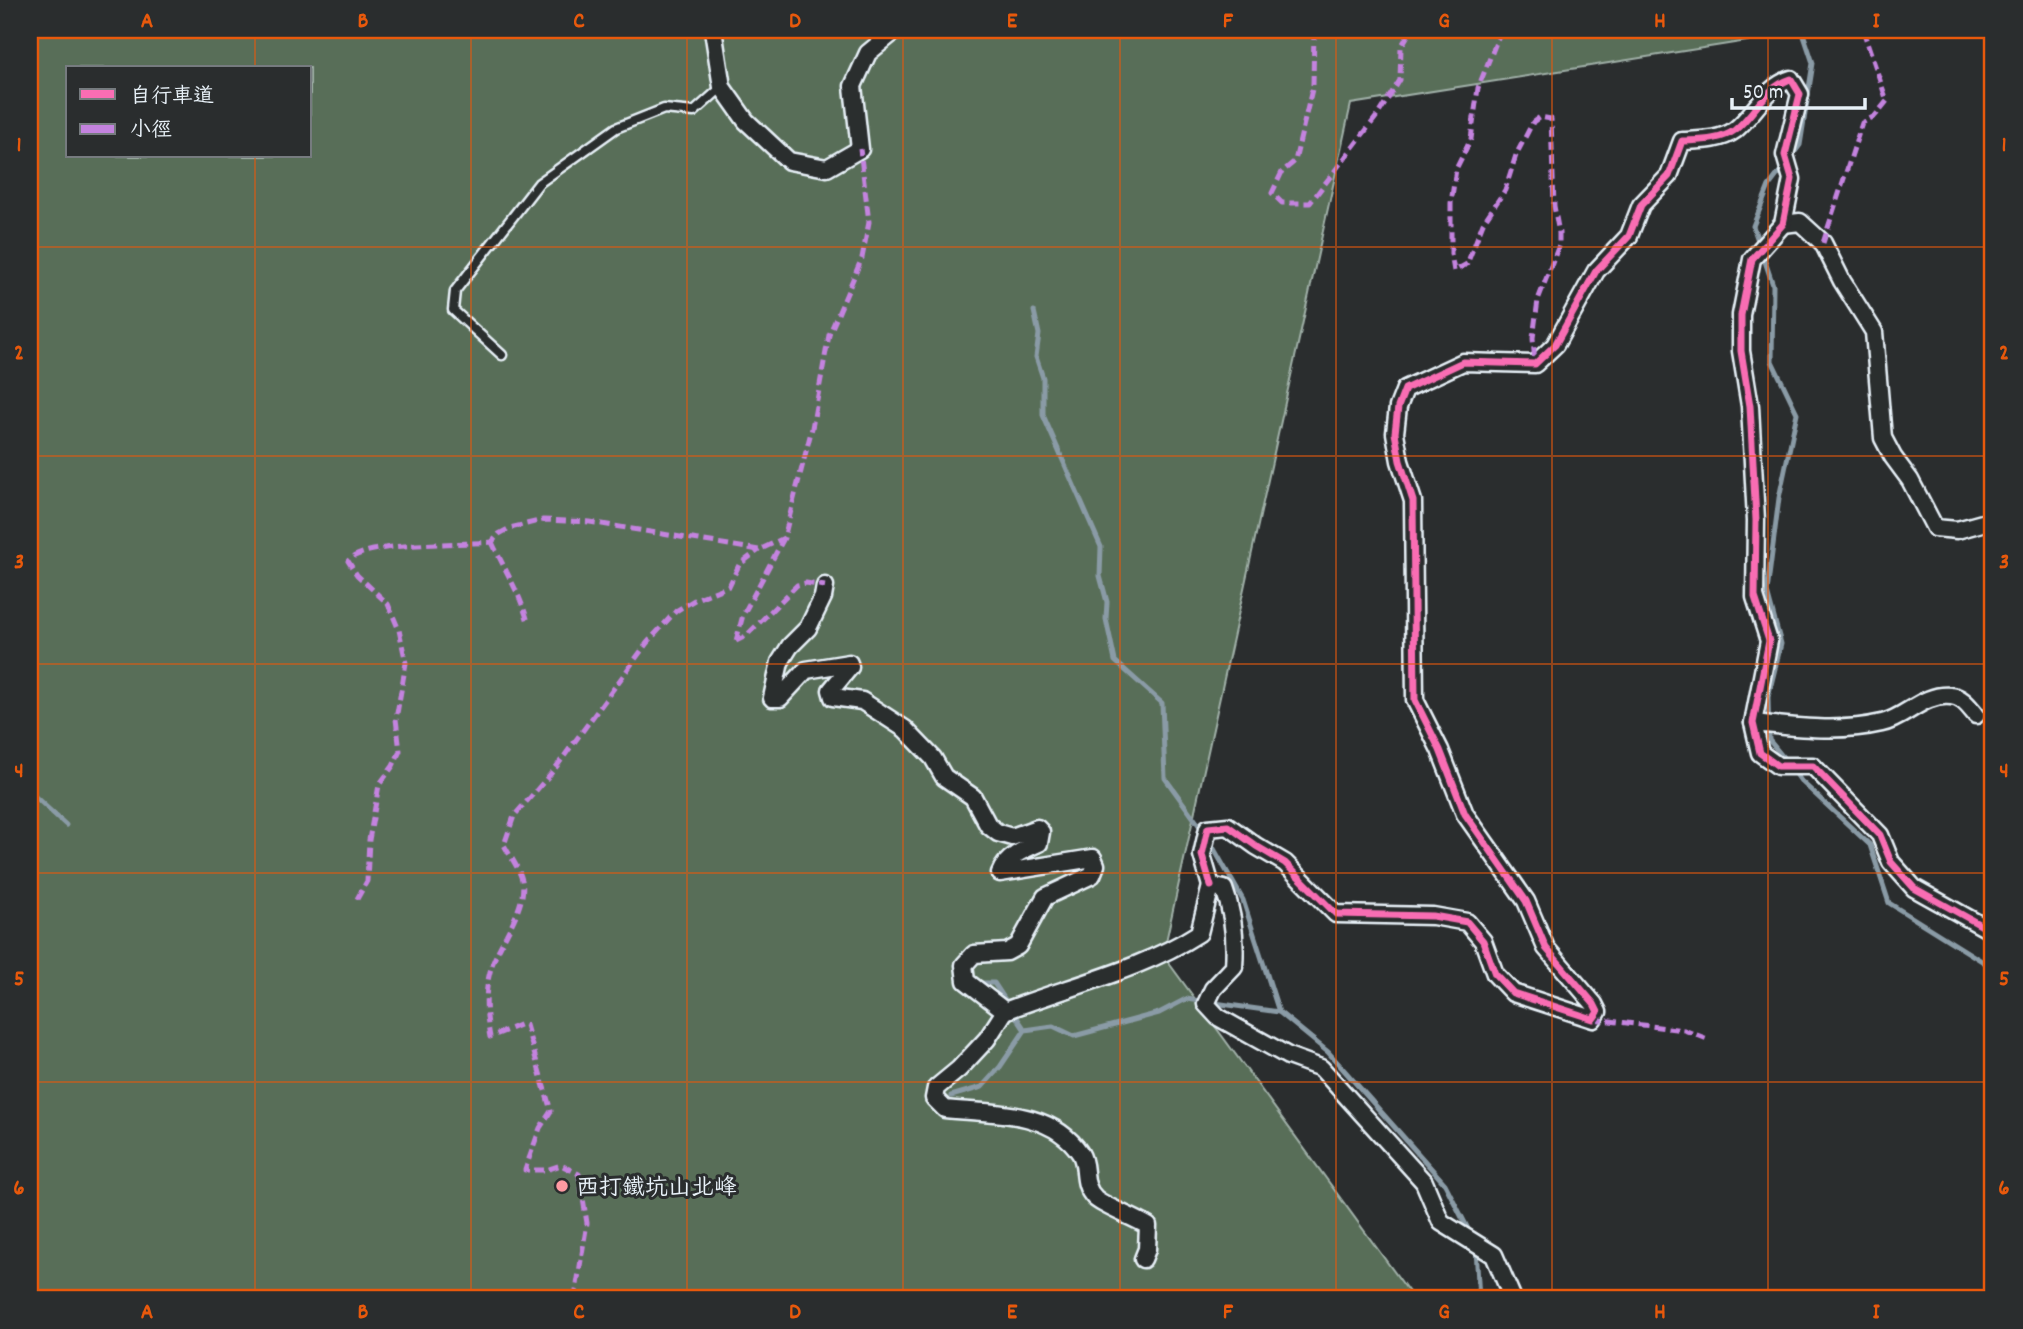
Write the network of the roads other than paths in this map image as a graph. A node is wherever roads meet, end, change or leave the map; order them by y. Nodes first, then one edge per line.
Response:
1 (713, 30) edge
2 (896, 30) edge
3 (722, 87) junction
4 (1783, 224) junction
5 (502, 355) dead end
6 (1993, 520) edge
7 (825, 586) dead end
8 (1976, 715) dead end
9 (1753, 723) junction
10 (1211, 886) junction
11 (1993, 932) edge
12 (1005, 1011) junction
13 (1143, 1259) dead end
14 (1513, 1299) edge

1 - 3 street
2 - 3 street
3 - 5 lane
4 - 6 street
4 - 9 street
4 - 10 street
7 - 12 street
8 - 9 street
9 - 11 street
10 - 12 street
10 - 14 street
12 - 13 street

